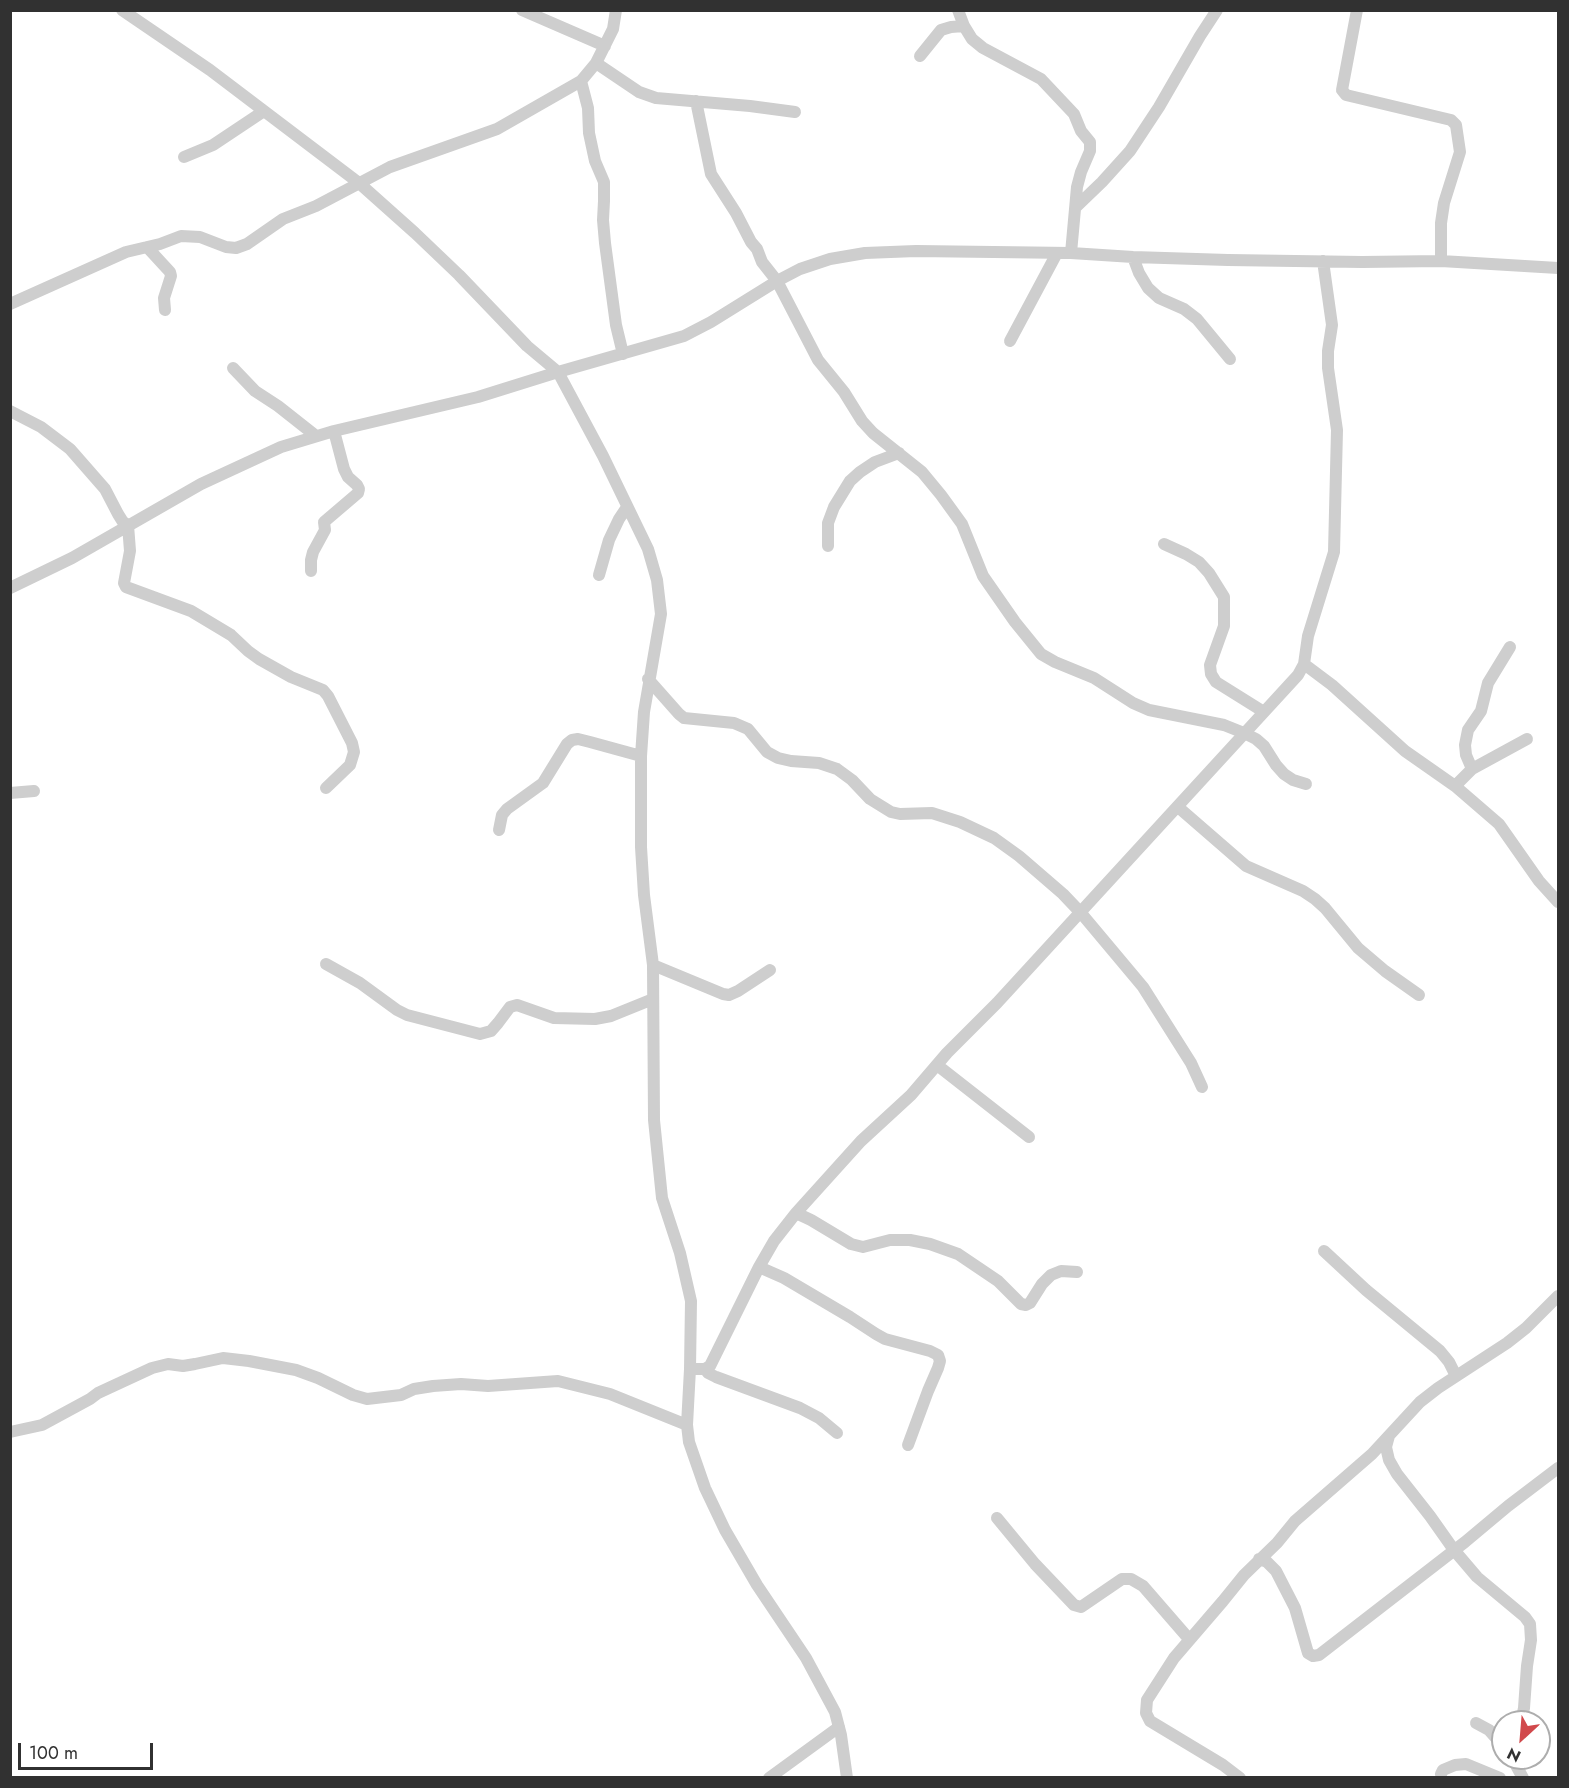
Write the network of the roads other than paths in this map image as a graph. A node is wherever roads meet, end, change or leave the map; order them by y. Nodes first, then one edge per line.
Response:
1 (122, 10) edge
2 (522, 10) edge
3 (616, 10) edge
4 (958, 10) edge
5 (1217, 10) edge
6 (1357, 10) edge
7 (964, 26) junction
8 (605, 46) junction
9 (920, 56) dead end
10 (596, 63) junction
11 (580, 81) junction
12 (696, 101) junction
13 (264, 111) junction
14 (795, 112) dead end
15 (184, 157) dead end
16 (359, 183) junction
17 (1076, 207) junction
18 (147, 247) junction
19 (1057, 253) junction
20 (1071, 253) junction
21 (1133, 257) junction
22 (1323, 261) junction
23 (1441, 261) junction
24 (1558, 268) edge
25 (777, 281) junction
26 (10, 304) edge
27 (165, 310) dead end
28 (1010, 341) dead end
29 (623, 354) junction
30 (1230, 359) dead end
31 (233, 368) dead end
32 (558, 372) junction
33 (10, 411) edge
34 (334, 431) junction
35 (316, 436) junction
36 (899, 453) junction
37 (627, 507) junction
38 (128, 525) junction
39 (1164, 544) dead end
40 (828, 546) dead end
41 (310, 571) dead end
42 (599, 575) dead end
43 (10, 588) edge
44 (1510, 647) dead end
45 (1304, 664) junction
46 (648, 679) junction
47 (1264, 712) junction
48 (1244, 733) junction
49 (1527, 739) dead end
50 (641, 756) junction
51 (1472, 769) junction
52 (1306, 784) dead end
53 (1455, 786) junction
54 (326, 788) dead end
55 (34, 791) dead end
56 (10, 793) edge
57 (1178, 807) junction
58 (499, 830) dead end
59 (1558, 902) edge
60 (1081, 913) junction
61 (327, 964) dead end
62 (653, 965) junction
63 (770, 970) dead end
64 (1419, 995) dead end
65 (653, 999) junction
66 (937, 1065) junction
67 (1202, 1087) dead end
68 (1029, 1137) dead end
69 (796, 1213) junction
70 (1324, 1251) dead end
71 (759, 1267) junction
72 (1077, 1272) dead end
73 (1558, 1296) edge
74 (690, 1369) junction
75 (705, 1370) junction
76 (1456, 1376) junction
77 (687, 1425) junction
78 (10, 1432) edge
79 (837, 1433) dead end
80 (1390, 1434) junction
81 (908, 1445) dead end
82 (1558, 1468) edge
83 (998, 1518) dead end
84 (1454, 1550) junction
85 (1259, 1559) junction
86 (1189, 1639) junction
87 (1524, 1710) edge
88 (1476, 1723) dead end
89 (839, 1727) junction
90 (1491, 1732) edge
91 (1441, 1774) dead end
92 (1522, 1777) edge
93 (769, 1778) edge
94 (848, 1778) edge
95 (1240, 1778) edge
96 (1500, 1778) edge
97 (1516, 1778) edge

1 - 13 street
2 - 8 street
3 - 8 street
4 - 7 street
5 - 17 street
6 - 23 street
7 - 9 street
7 - 17 street
8 - 10 street
10 - 11 street
10 - 12 street
11 - 16 street
11 - 29 street
12 - 14 street
12 - 25 street
13 - 15 street
13 - 16 street
16 - 18 street
16 - 32 street
17 - 20 street
18 - 26 street
18 - 27 street
19 - 20 street
19 - 25 street
19 - 28 street
20 - 21 street
21 - 22 street
21 - 30 street
22 - 23 street
22 - 45 street
23 - 24 street
25 - 29 street
25 - 36 street
29 - 32 street
31 - 35 street
32 - 34 street
32 - 37 street
33 - 38 street
34 - 35 street
34 - 41 street
35 - 38 street
36 - 40 street
36 - 48 street
37 - 42 street
37 - 46 street
38 - 43 street
38 - 54 street
39 - 47 street
44 - 51 street
45 - 47 street
45 - 53 street
46 - 50 street
46 - 60 street
47 - 48 street
48 - 52 street
48 - 57 street
49 - 51 street
50 - 58 street
50 - 62 street
51 - 53 street
53 - 59 street
55 - 56 street
57 - 60 street
57 - 64 street
60 - 66 street
60 - 67 street
61 - 65 street
62 - 63 street
62 - 65 street
65 - 74 street
66 - 68 street
66 - 69 street
69 - 71 street
69 - 72 street
70 - 76 street
71 - 75 street
71 - 81 street
73 - 76 street
74 - 75 street
74 - 77 street
75 - 79 street
76 - 80 street
77 - 78 street
77 - 89 street
80 - 84 street
80 - 85 street
82 - 84 street
83 - 86 street
84 - 85 street
84 - 87 street
85 - 86 street
86 - 95 street
88 - 90 street
89 - 93 street
89 - 94 street
91 - 96 street
92 - 97 street

